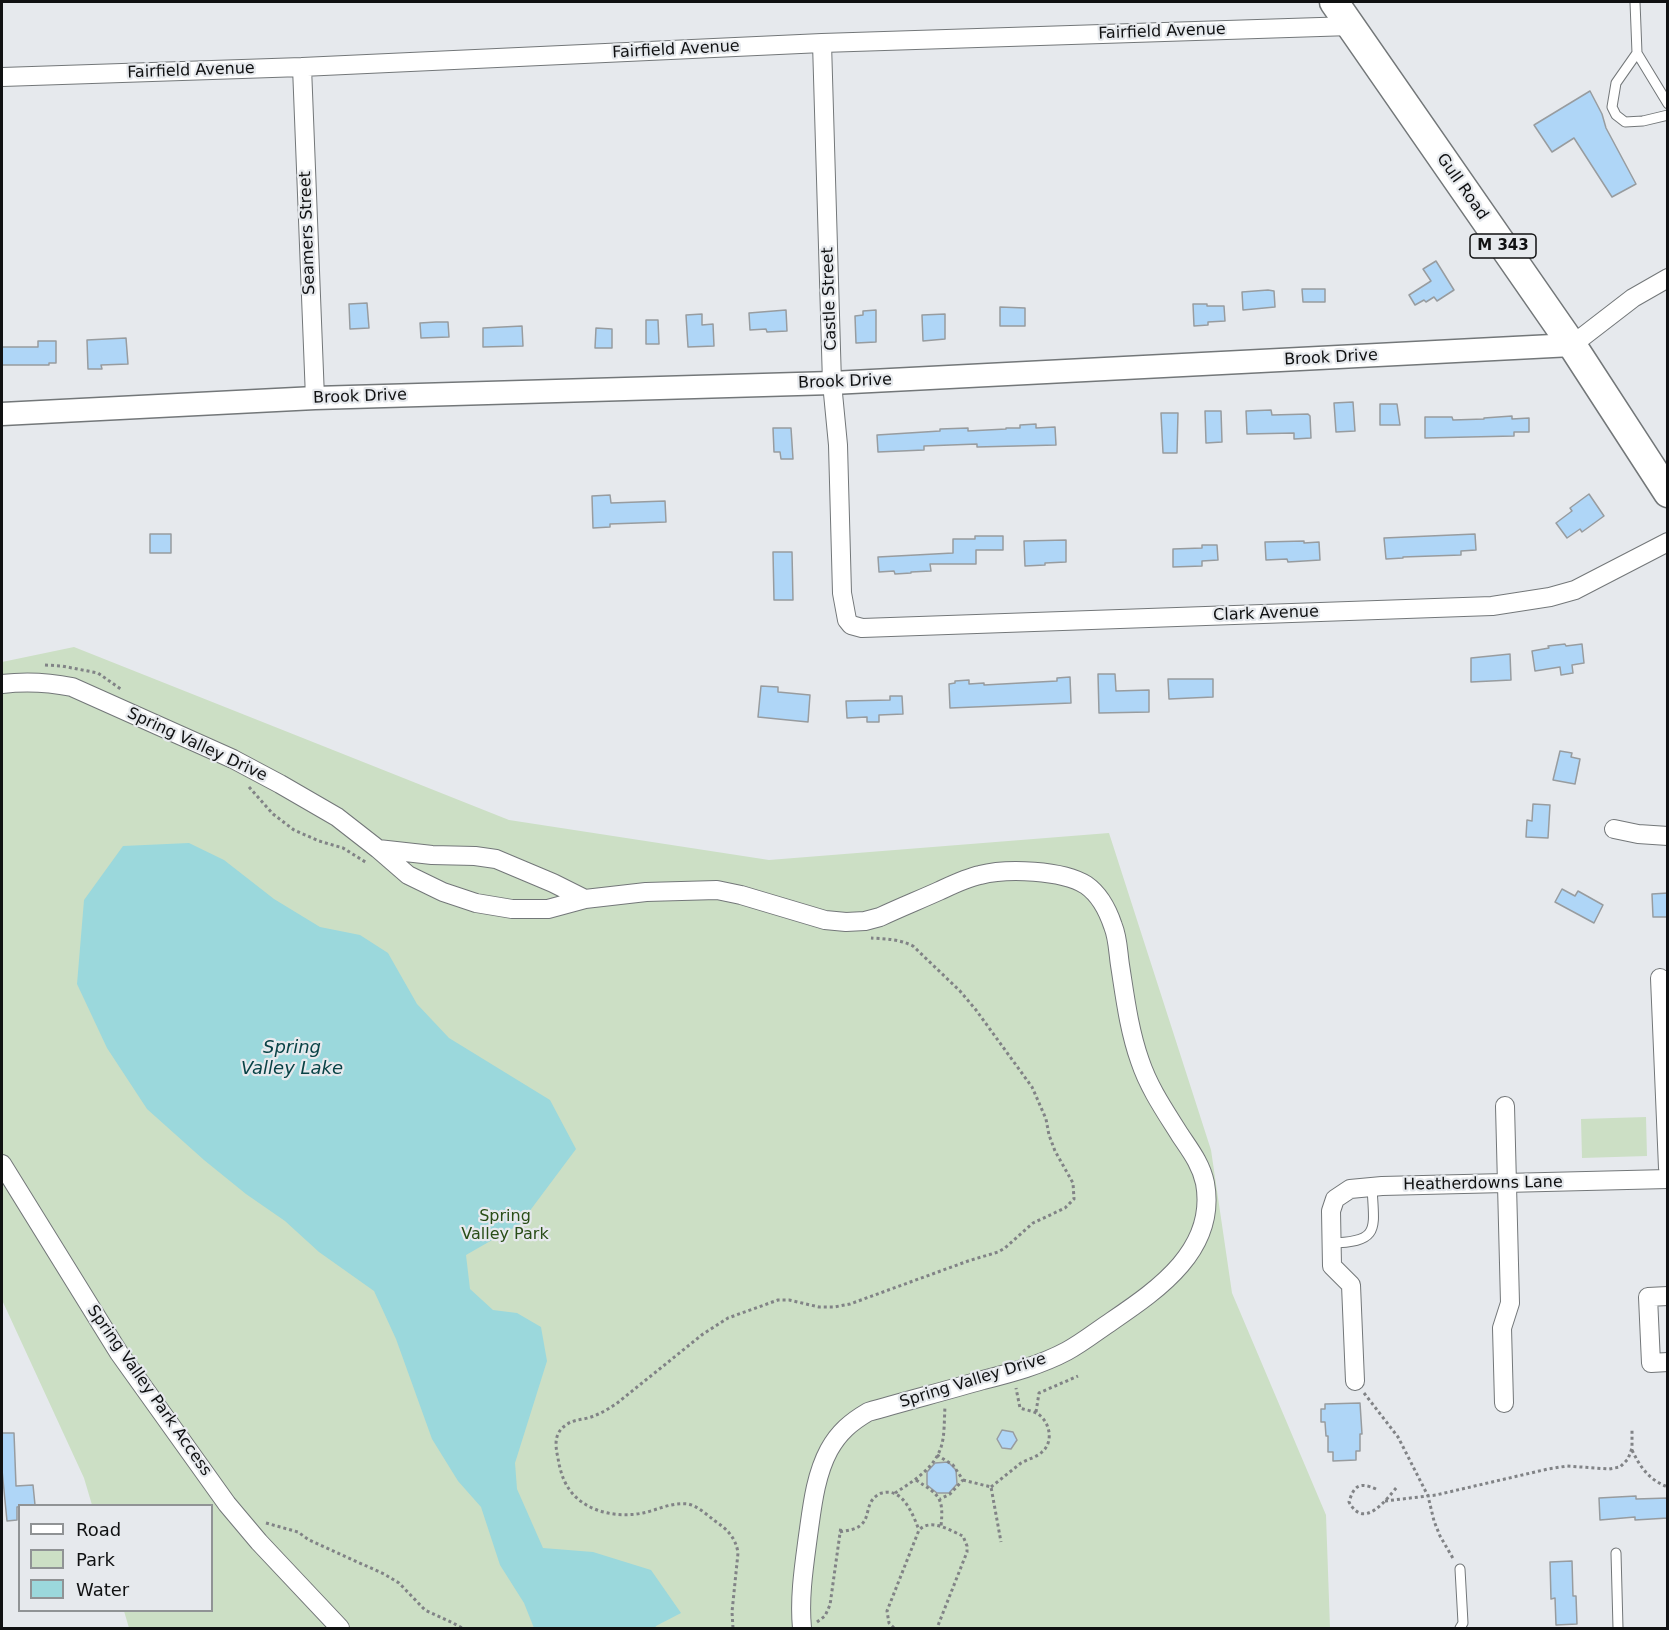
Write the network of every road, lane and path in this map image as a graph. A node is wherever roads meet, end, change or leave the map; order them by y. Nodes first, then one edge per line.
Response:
1 (1334, 2) edge
2 (1635, 2) edge
3 (1352, 26) junction
4 (822, 43) junction
5 (1637, 53) junction
6 (302, 67) junction
7 (2, 77) edge
8 (1668, 104) edge
9 (1668, 115) edge
10 (1667, 278) edge
11 (1572, 345) junction
12 (832, 383) junction
13 (315, 398) junction
14 (2, 414) edge
15 (1668, 493) edge
16 (1668, 542) edge
17 (851, 625) joint
18 (44, 664) dead end
19 (2, 684) edge
20 (128, 694) dead end
21 (249, 787) dead end
22 (1614, 829) dead end
23 (1668, 836) edge
24 (374, 857) junction
25 (585, 899) junction
26 (862, 938) dead end
27 (1660, 978) dead end
28 (1505, 1106) dead end
29 (2, 1164) edge
30 (1668, 1168) edge
31 (1668, 1179) edge
32 (1507, 1184) junction
33 (1372, 1187) junction
34 (1331, 1237) junction
35 (1668, 1296) edge
36 (1668, 1362) edge
37 (1010, 1373) junction
38 (1078, 1376) dead end
39 (1355, 1381) joint
40 (947, 1390) junction
41 (1504, 1403) dead end
42 (1036, 1412) junction
43 (1632, 1429) dead end
44 (1632, 1448) junction
45 (937, 1455) junction
46 (916, 1480) junction
47 (963, 1480) junction
48 (991, 1487) junction
49 (1397, 1487) dead end
50 (1668, 1487) edge
51 (1376, 1489) dead end
52 (896, 1493) junction
53 (1428, 1496) junction
54 (940, 1499) junction
55 (1385, 1501) junction
56 (244, 1523) junction
57 (840, 1526) dead end
58 (940, 1527) junction
59 (919, 1530) junction
60 (840, 1532) junction
61 (1001, 1542) dead end
62 (1616, 1553) dead end
63 (1460, 1569) joint
64 (802, 1627) edge
65 (340, 1629) edge
66 (462, 1629) edge
67 (734, 1629) edge
68 (894, 1629) edge
69 (937, 1629) edge
70 (1460, 1629) edge
71 (1618, 1629) edge

1 - 3 main road, Gull Road / M 343
2 - 5 lane
3 - 4 street, Fairfield Avenue
3 - 11 main road, Gull Road / M 343
4 - 6 street, Fairfield Avenue
4 - 12 street, Castle Street
5 - 8 lane
5 - 9 lane
6 - 7 street, Fairfield Avenue
6 - 13 street, Seamers Street
10 - 11 street
11 - 12 street, Brook Drive
11 - 15 main road, Gull Road / M 343
12 - 13 street, Brook Drive
12 - 17 street, Castle Street
13 - 14 street, Brook Drive
16 - 17 street, Clark Avenue
18 - 20 path
19 - 24 street, Spring Valley Drive
21 - 24 path
22 - 23 street
24 - 25 street
24 - 25 street, Spring Valley Drive
25 - 37 street, Spring Valley Drive
26 - 67 path
27 - 30 street
28 - 32 street
29 - 56 street, Spring Valley Park Access
31 - 32 street, Heatherdowns Lane
32 - 33 street, Heatherdowns Lane
32 - 41 street
33 - 34 street, Heatherdowns Lane
33 - 34 lane
34 - 39 street, Heatherdowns Lane
35 - 36 street
37 - 40 street, Spring Valley Drive
37 - 42 path
38 - 42 path
39 - 53 path
40 - 45 path
40 - 64 street, Spring Valley Drive
42 - 48 path
43 - 44 path
44 - 50 path
44 - 53 path
45 - 46 path
45 - 47 path
46 - 52 path
46 - 54 path
47 - 48 path
47 - 54 path
48 - 61 path
49 - 55 path
51 - 55 path
52 - 59 path
52 - 60 path
53 - 55 path
53 - 63 path
54 - 58 path
56 - 65 street, Spring Valley Park Access
56 - 66 path
57 - 60 path
58 - 59 path
58 - 69 path
59 - 68 path
60 - 64 path
62 - 71 lane
63 - 70 lane

